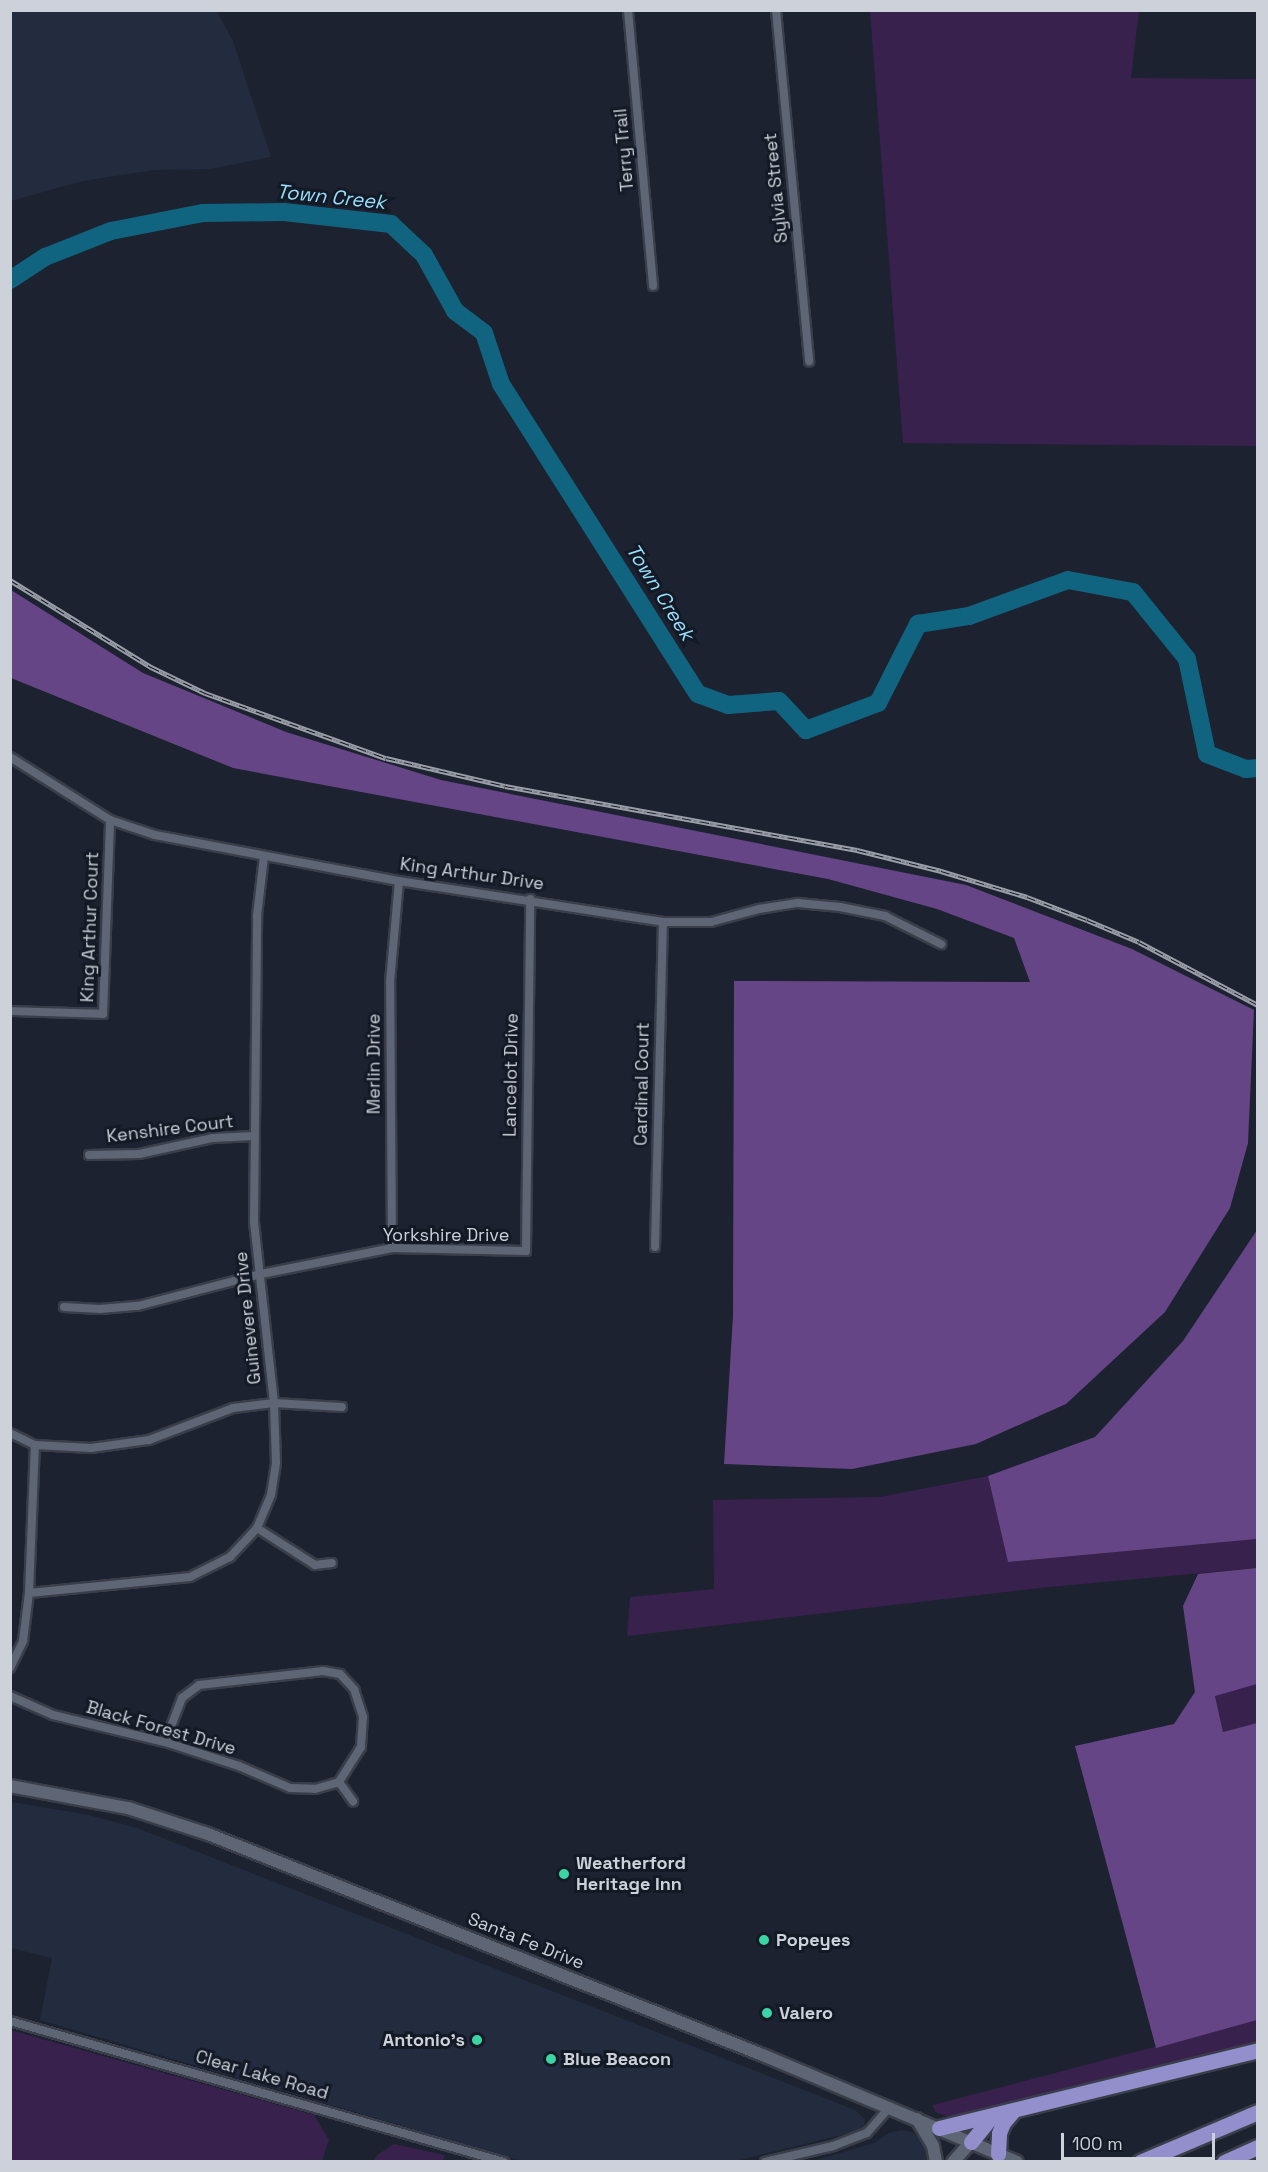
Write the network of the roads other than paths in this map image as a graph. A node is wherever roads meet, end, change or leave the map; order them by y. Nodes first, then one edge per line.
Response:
1 (628, 10) edge
2 (776, 10) edge
3 (653, 286) dead end
4 (809, 361) dead end
5 (10, 757) edge
6 (110, 820) junction
7 (264, 855) junction
8 (399, 881) junction
9 (530, 899) junction
10 (663, 922) junction
11 (941, 944) dead end
12 (10, 1011) edge
13 (255, 1137) junction
14 (89, 1155) dead end
15 (655, 1247) dead end
16 (392, 1248) junction
17 (526, 1251) joint
18 (261, 1274) junction
19 (64, 1307) dead end
20 (274, 1403) junction
21 (342, 1407) dead end
22 (10, 1433) edge
23 (35, 1445) junction
24 (257, 1528) junction
25 (332, 1563) dead end
26 (29, 1593) junction
27 (10, 1668) edge
28 (10, 1696) edge
29 (165, 1742) junction
30 (339, 1782) junction
31 (10, 1786) edge
32 (353, 1801) dead end
33 (10, 2020) edge
34 (1257, 2050) edge
35 (890, 2107) junction
36 (1013, 2111) junction
37 (1257, 2112) edge
38 (991, 2117) junction
39 (917, 2119) junction
40 (939, 2128) junction
41 (971, 2142) junction
42 (1257, 2147) edge
43 (998, 2154) junction
44 (504, 2162) edge
45 (765, 2162) edge
46 (936, 2162) edge
47 (953, 2162) edge
48 (1017, 2162) edge
49 (1140, 2162) edge
50 (1224, 2162) edge

1 - 3 street, Terry Trail
2 - 4 street, Sylvia Street
5 - 6 street, King Arthur Drive
6 - 7 street, King Arthur Drive
6 - 12 street, King Arthur Court
7 - 8 street, King Arthur Drive
7 - 13 street, Guinevere Drive
8 - 9 street, King Arthur Drive
8 - 16 street, Merlin Drive
9 - 10 street, King Arthur Drive
9 - 17 street, Lancelot Drive
10 - 11 street, King Arthur Drive
10 - 15 street, Cardinal Court
13 - 14 street, Kenshire Court
13 - 18 street, Guinevere Drive
16 - 17 street, Yorkshire Drive
16 - 18 street, Yorkshire Drive
18 - 19 street, Yorkshire Drive
18 - 20 street, Guinevere Drive
20 - 21 street
20 - 23 street
20 - 24 street, Guinevere Drive
22 - 23 street
23 - 26 street
24 - 25 street
24 - 26 street, Guinevere Drive
26 - 27 street
28 - 29 street, Black Forest Drive
29 - 30 street, Black Forest Drive
29 - 30 street
30 - 32 street
31 - 35 main road, Santa Fe Drive
33 - 44 street, Clear Lake Road
34 - 36 highway
35 - 39 main road, Santa Fe Drive
35 - 45 street
36 - 38 highway
36 - 43 highway
37 - 49 highway
38 - 40 highway
38 - 41 highway
39 - 40 main road, Santa Fe Drive
39 - 46 main road
40 - 41 main road, Santa Fe Drive
41 - 43 main road, Santa Fe Drive
41 - 47 main road
42 - 50 highway
43 - 48 main road, Santa Fe Drive

